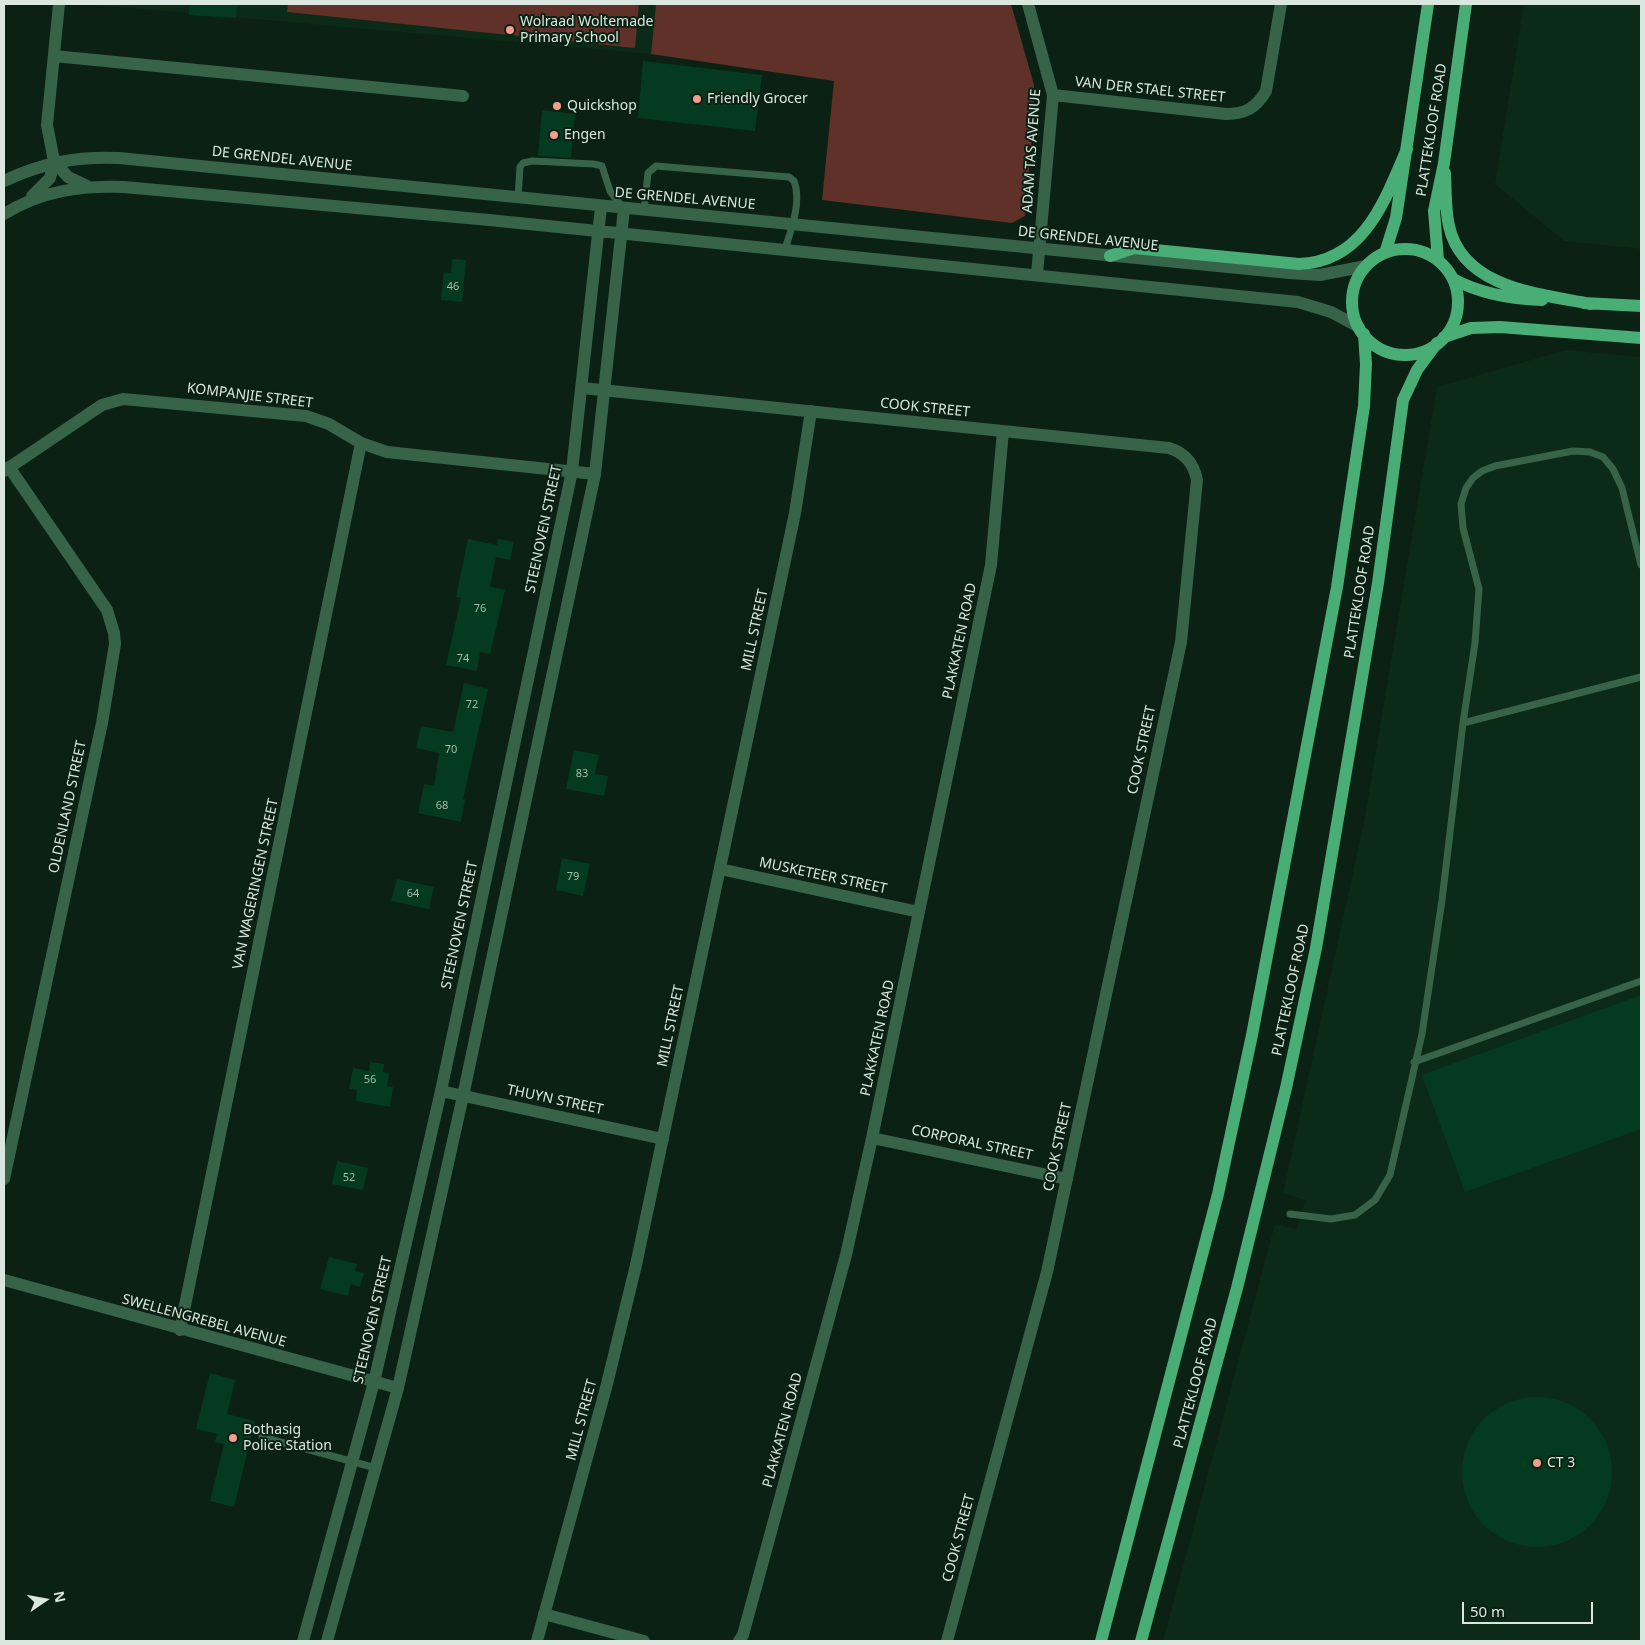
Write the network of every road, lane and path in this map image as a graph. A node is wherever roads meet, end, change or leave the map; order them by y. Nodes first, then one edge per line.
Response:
1 (59, 4) edge
2 (1028, 4) edge
3 (1281, 4) edge
4 (1428, 4) edge
5 (1466, 4) edge
6 (54, 56) junction
7 (1053, 95) junction
8 (463, 96) dead end
9 (1407, 149) junction
10 (54, 162) junction
11 (1444, 163) junction
12 (4, 181) edge
13 (92, 187) junction
14 (610, 191) junction
15 (518, 198) junction
16 (21, 204) junction
17 (601, 207) junction
18 (624, 209) junction
19 (644, 210) junction
20 (4, 214) edge
21 (793, 225) junction
22 (598, 231) junction
23 (622, 233) junction
24 (785, 249) junction
25 (1040, 249) junction
26 (1384, 253) junction
27 (1110, 256) junction
28 (1438, 260) junction
29 (1366, 266) junction
30 (1037, 274) junction
31 (1453, 279) junction
32 (1591, 304) junction
33 (1641, 306) edge
34 (1361, 330) junction
35 (1641, 338) edge
36 (1440, 340) junction
37 (582, 388) junction
38 (605, 390) junction
39 (811, 411) junction
40 (1004, 431) junction
41 (361, 443) junction
42 (6, 469) edge
43 (572, 471) junction
44 (595, 474) junction
45 (1641, 565) edge
46 (1641, 676) edge
47 (1463, 724) junction
48 (720, 869) junction
49 (919, 912) junction
50 (1641, 981) edge
51 (1414, 1062) junction
52 (441, 1091) junction
53 (463, 1096) junction
54 (872, 1138) junction
55 (663, 1139) junction
56 (4, 1179) edge
57 (1067, 1179) junction
58 (1290, 1214) dead end
59 (4, 1280) edge
60 (180, 1330) junction
61 (374, 1382) junction
62 (398, 1388) junction
63 (262, 1437) dead end
64 (353, 1461) junction
65 (376, 1468) junction
66 (544, 1614) junction
67 (302, 1641) edge
68 (327, 1641) edge
69 (537, 1641) edge
70 (644, 1641) edge
71 (739, 1641) edge
72 (947, 1641) edge
73 (1101, 1641) edge
74 (1141, 1641) edge

1 - 6 street
2 - 7 street, ADAM TAS AVENUE
3 - 7 street, VAN DER STAEL STREET
4 - 9 main road, PLATTEKLOOF ROAD
5 - 11 main road, PLATTEKLOOF ROAD
6 - 8 street
6 - 10 street
7 - 25 street, ADAM TAS AVENUE
9 - 26 main road, PLATTEKLOOF ROAD
9 - 27 main road
10 - 12 street, DE GRENDEL AVENUE
10 - 13 street
10 - 15 street, DE GRENDEL AVENUE
10 - 16 street
11 - 28 main road, PLATTEKLOOF ROAD
11 - 32 main road
13 - 16 street
13 - 22 street
14 - 15 lane
14 - 17 lane
14 - 18 lane
15 - 17 street, DE GRENDEL AVENUE
16 - 20 street
17 - 18 street, DE GRENDEL AVENUE
17 - 22 street, STEENOVEN STREET
18 - 19 street, DE GRENDEL AVENUE
18 - 23 street
19 - 21 street, DE GRENDEL AVENUE
19 - 21 lane
21 - 24 lane
21 - 25 street, DE GRENDEL AVENUE
22 - 23 street
22 - 37 street, STEENOVEN STREET
23 - 24 street
23 - 38 street
24 - 30 street
25 - 27 street, DE GRENDEL AVENUE
25 - 30 street, ADAM TAS AVENUE
26 - 28 main road, PLATTEKLOOF ROAD
26 - 29 main road, PLATTEKLOOF ROAD
27 - 29 street, DE GRENDEL AVENUE
28 - 31 main road, PLATTEKLOOF ROAD
29 - 34 main road, PLATTEKLOOF ROAD
30 - 34 street
31 - 32 main road
31 - 36 main road, PLATTEKLOOF ROAD
32 - 33 main road
34 - 36 main road
34 - 73 main road, PLATTEKLOOF ROAD
35 - 36 main road
36 - 74 main road, PLATTEKLOOF ROAD
37 - 38 street, COOK STREET
37 - 43 street, STEENOVEN STREET
38 - 39 street, COOK STREET
38 - 44 street
39 - 40 street, COOK STREET
39 - 48 street, MILL STREET
40 - 49 street, PLAKKATEN ROAD
40 - 57 street, COOK STREET
41 - 42 street, KOMPANJIE STREET
41 - 43 street, KOMPANJIE STREET
41 - 60 street, VAN WAGERINGEN STREET
42 - 56 street, OLDENLAND STREET
43 - 44 street, KOMPANJIE STREET
43 - 52 street, STEENOVEN STREET
44 - 53 street
45 - 47 lane
46 - 47 lane
47 - 51 lane
48 - 49 street, MUSKETEER STREET
48 - 55 street, MILL STREET
49 - 54 street, PLAKKATEN ROAD
50 - 51 lane
51 - 58 lane
52 - 53 street, THUYN STREET
52 - 61 street, STEENOVEN STREET
53 - 55 street, THUYN STREET
53 - 62 street
54 - 57 street, CORPORAL STREET
54 - 71 street, PLAKKATEN ROAD
55 - 66 street, MILL STREET
57 - 72 street, COOK STREET
59 - 60 street, SWELLENGREBEL AVENUE
60 - 61 street, SWELLENGREBEL AVENUE
61 - 62 street, SWELLENGREBEL AVENUE
61 - 64 street, STEENOVEN STREET
62 - 65 street
63 - 64 lane
64 - 65 lane
64 - 67 street, STEENOVEN STREET
65 - 68 street
66 - 69 street, MILL STREET
66 - 70 street

